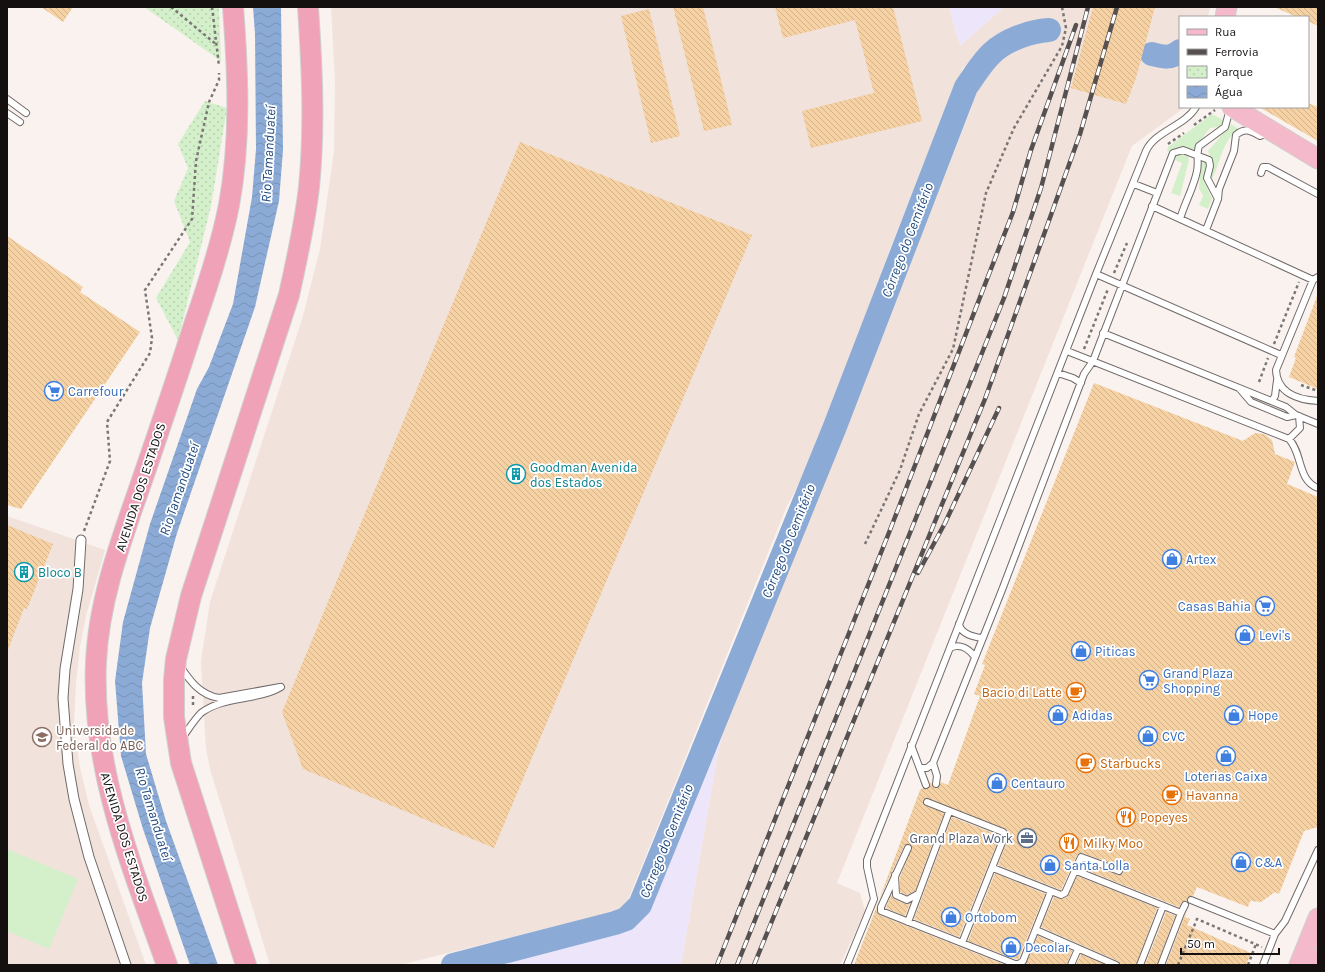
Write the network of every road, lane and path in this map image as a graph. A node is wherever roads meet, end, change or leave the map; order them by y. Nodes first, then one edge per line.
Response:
1 (171, 7) edge
2 (212, 7) edge
3 (233, 7) edge
4 (308, 7) edge
5 (1062, 7) edge
6 (217, 45) junction
7 (7, 99) edge
8 (1195, 108) edge
9 (1231, 108) edge
10 (1233, 108) edge
11 (7, 113) edge
12 (26, 113) dead end
13 (20, 122) dead end
14 (1272, 131) junction
15 (1198, 157) junction
16 (1318, 158) edge
17 (1261, 173) dead end
18 (1134, 184) junction
19 (1157, 193) junction
20 (1318, 194) edge
21 (1218, 199) junction
22 (1152, 206) junction
23 (1180, 219) junction
24 (1206, 230) junction
25 (1096, 274) junction
26 (1315, 278) edge
27 (1299, 281) dead end
28 (1110, 285) dead end
29 (1122, 285) junction
30 (1103, 333) junction
31 (1273, 346) dead end
32 (1067, 351) junction
33 (1082, 352) dead end
34 (1270, 354) dead end
35 (1281, 354) junction
36 (1093, 361) junction
37 (1058, 373) junction
38 (1277, 378) junction
39 (1259, 382) dead end
40 (1081, 383) junction
41 (1301, 385) dead end
42 (1238, 387) junction
43 (1318, 391) edge
44 (1272, 401) junction
45 (1318, 401) edge
46 (1298, 416) junction
47 (1318, 424) edge
48 (1289, 439) junction
49 (1318, 488) edge
50 (88, 521) dead end
51 (81, 540) dead end
52 (865, 544) dead end
53 (959, 624) junction
54 (982, 638) junction
55 (950, 648) junction
56 (976, 658) junction
57 (176, 659) junction
58 (192, 689) dead end
59 (193, 708) dead end
60 (178, 745) junction
61 (911, 745) junction
62 (932, 762) junction
63 (920, 768) junction
64 (936, 784) dead end
65 (926, 785) dead end
66 (927, 802) dead end
67 (949, 812) junction
68 (908, 848) dead end
69 (1318, 850) edge
70 (993, 868) junction
71 (1074, 870) junction
72 (1119, 871) dead end
73 (895, 873) junction
74 (1050, 891) junction
75 (918, 894) junction
76 (1191, 900) dead end
77 (1185, 905) dead end
78 (1163, 906) junction
79 (1181, 913) junction
80 (1318, 918) edge
81 (908, 922) junction
82 (1036, 930) junction
83 (1275, 934) junction
84 (962, 943) junction
85 (1256, 944) junction
86 (1078, 949) junction
87 (1270, 950) junction
88 (1318, 960) edge
89 (126, 965) edge
90 (167, 965) edge
91 (246, 965) edge
92 (847, 965) edge
93 (1071, 965) edge
94 (1116, 965) edge
95 (1140, 965) edge
96 (1162, 965) edge
97 (1178, 965) edge
98 (1248, 965) edge
99 (1263, 965) edge
100 (1299, 965) edge
101 (1316, 965) edge

1 - 6 path
2 - 6 path
3 - 90 highway, AVENIDA DOS ESTADOS
4 - 57 highway
5 - 52 path
6 - 50 path
7 - 12 lane
8 - 18 lane
9 - 15 lane
10 - 14 main road
11 - 13 lane
14 - 16 main road
14 - 21 lane
15 - 19 lane
15 - 21 lane
15 - 23 lane
17 - 20 lane
18 - 19 lane
18 - 25 lane
19 - 22 lane
21 - 24 lane
22 - 23 lane
22 - 29 lane
23 - 24 lane
24 - 26 lane
25 - 29 lane
25 - 32 lane
26 - 35 lane
27 - 31 path
28 - 33 path
29 - 30 lane
29 - 35 lane
30 - 36 lane
30 - 42 lane
32 - 36 lane
32 - 37 lane
34 - 39 path
35 - 38 lane
36 - 40 lane
36 - 48 lane
37 - 40 lane
37 - 53 lane
38 - 44 lane
38 - 45 lane
40 - 54 lane
41 - 43 path
42 - 44 lane
42 - 46 lane
44 - 46 lane
46 - 47 lane
46 - 48 lane
48 - 49 lane
51 - 89 street
53 - 54 lane
53 - 55 lane
54 - 56 lane
55 - 56 lane
55 - 61 lane
56 - 62 lane
57 - 60 highway
57 - 60 lane
58 - 59 path
60 - 91 highway
61 - 63 lane
61 - 92 lane
62 - 63 lane
62 - 64 lane
63 - 65 lane
66 - 67 lane
67 - 70 lane
67 - 75 lane
68 - 73 lane
69 - 83 lane
70 - 74 lane
70 - 84 lane
71 - 72 lane
71 - 74 lane
71 - 78 lane
73 - 75 lane
73 - 81 lane
74 - 82 lane
75 - 81 lane
76 - 83 lane
77 - 79 lane
78 - 79 lane
78 - 95 lane
79 - 96 lane
80 - 100 main road
81 - 84 lane
82 - 84 lane
82 - 86 lane
83 - 87 lane
85 - 87 path
85 - 97 path
85 - 98 path
86 - 93 lane
86 - 94 lane
87 - 99 lane
88 - 101 main road

